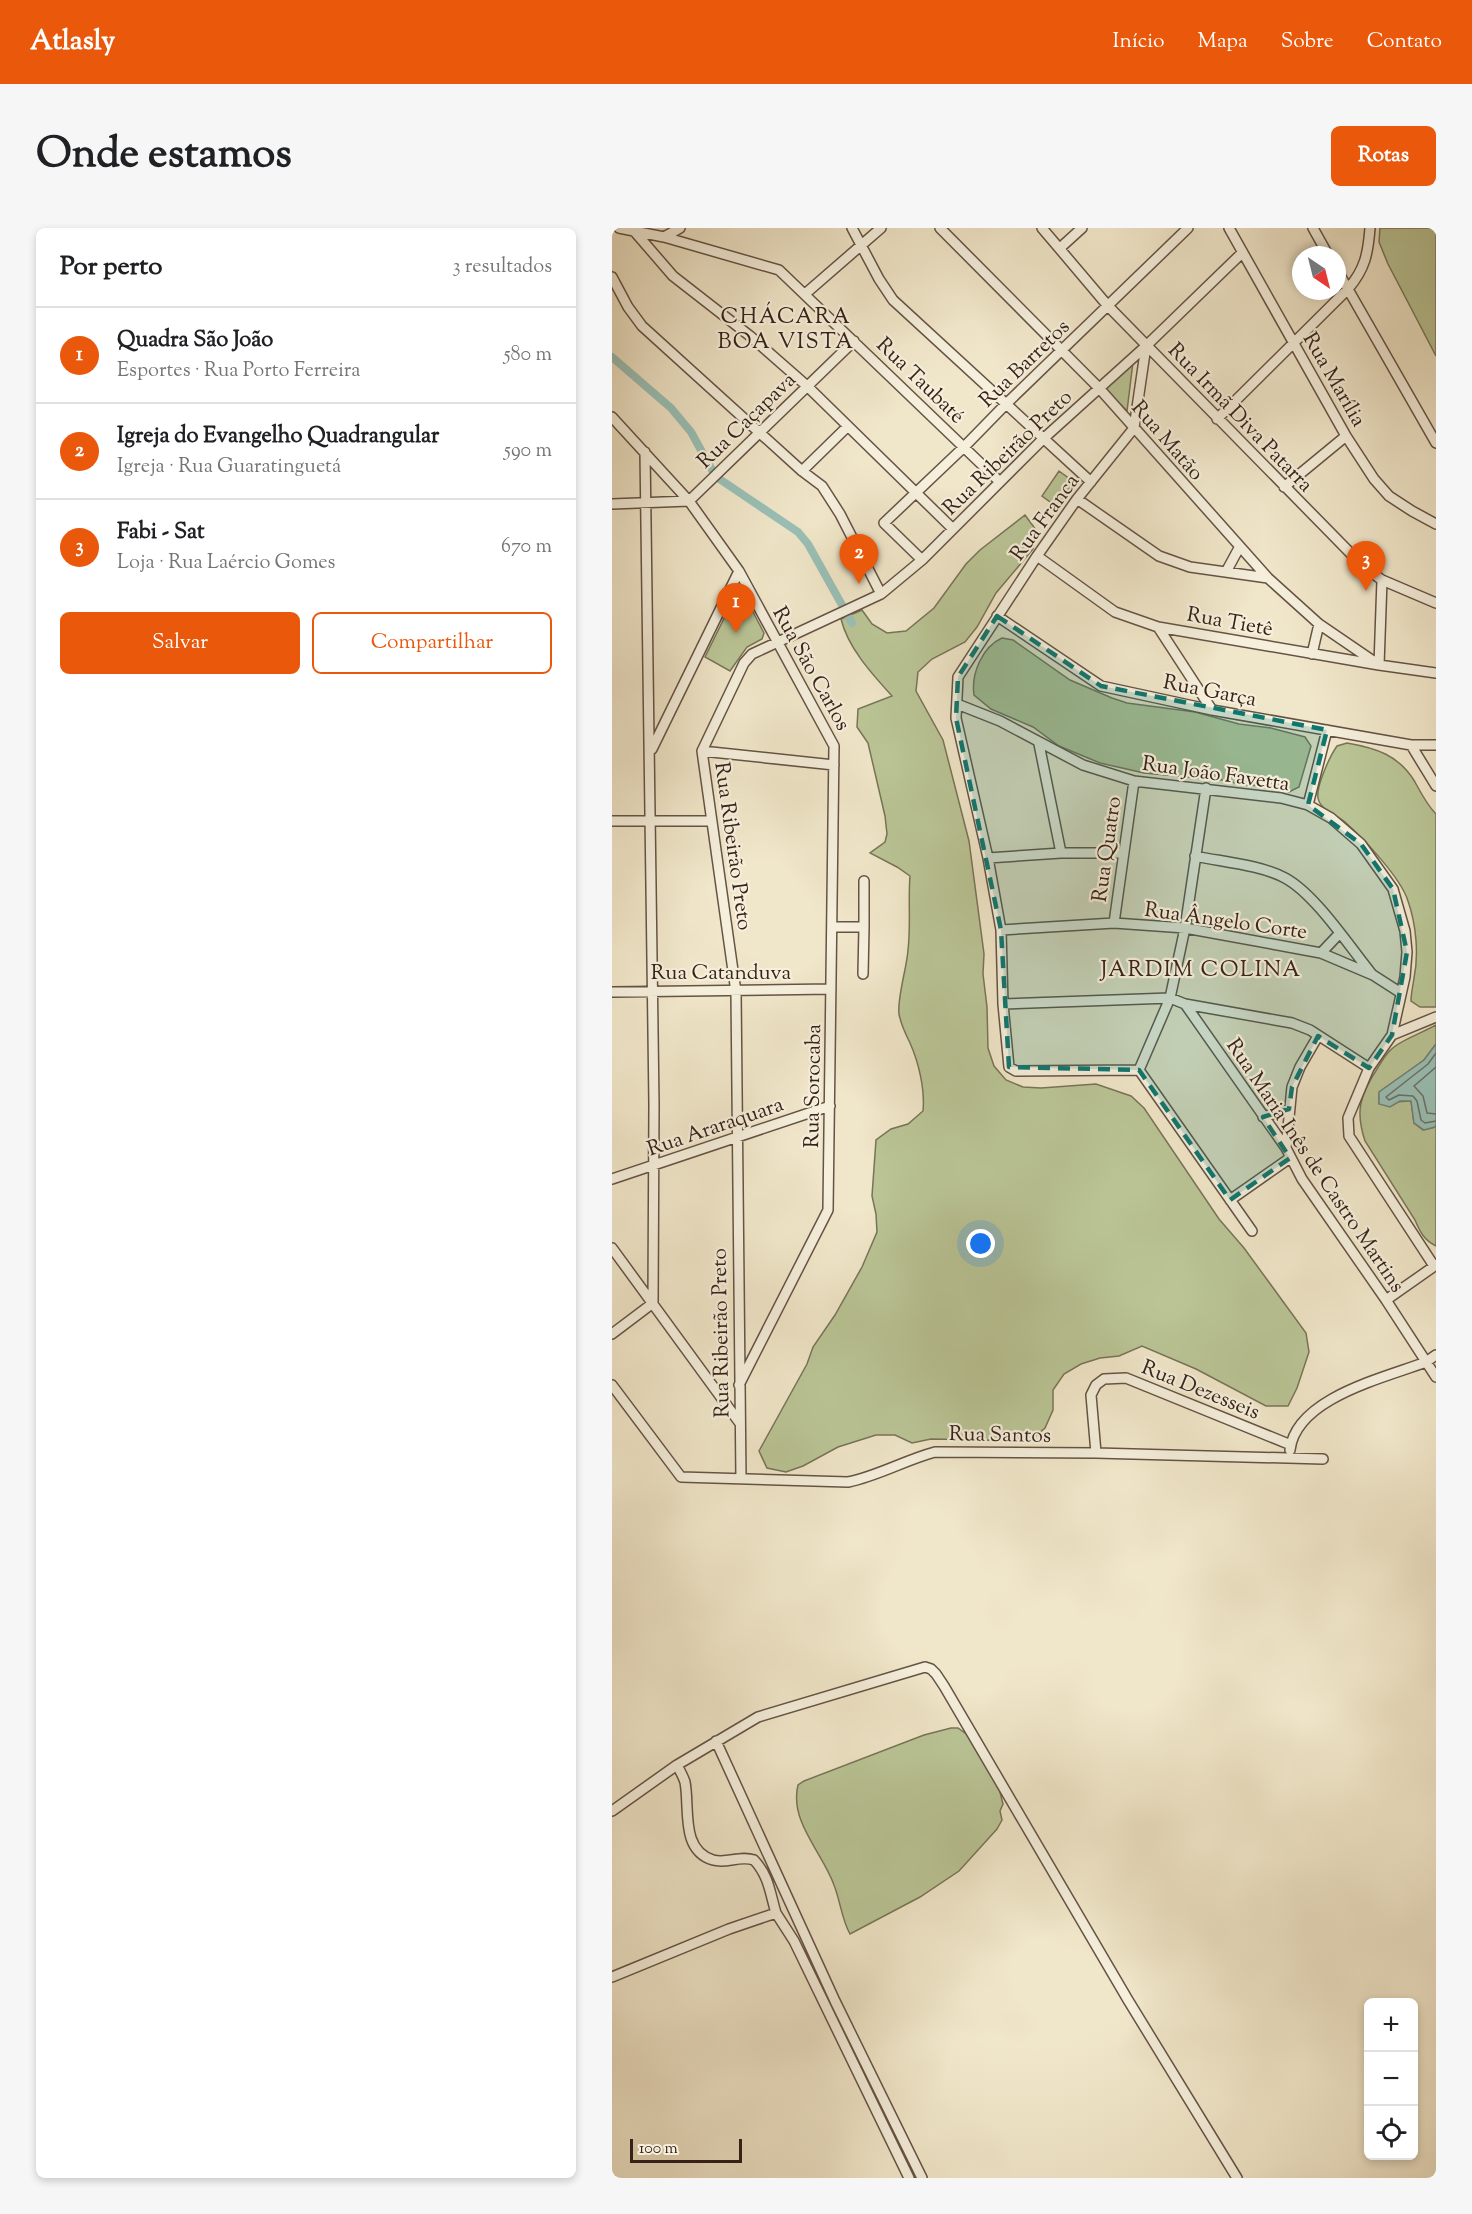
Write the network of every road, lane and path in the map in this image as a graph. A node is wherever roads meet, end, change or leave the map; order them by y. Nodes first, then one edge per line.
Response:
1 (620, 228) edge
2 (680, 228) edge
3 (852, 228) edge
4 (880, 228) edge
5 (940, 228) edge
6 (1042, 228) edge
7 (1082, 228) edge
8 (1188, 228) edge
9 (1229, 228) edge
10 (1313, 228) edge
11 (1370, 228) edge
12 (635, 232) junction
13 (664, 237) junction
14 (861, 245) junction
15 (1323, 246) edge
16 (1060, 248) junction
17 (1242, 253) junction
18 (612, 277) edge
19 (1346, 286) edge
20 (1348, 289) junction
21 (805, 294) junction
22 (1108, 306) junction
23 (854, 341) junction
24 (1293, 342) junction
25 (1146, 345) junction
26 (1061, 352) junction
27 (807, 386) junction
28 (1099, 388) junction
29 (1006, 404) junction
30 (612, 417) edge
31 (1217, 418) junction
32 (848, 426) junction
33 (1134, 428) junction
34 (759, 433) junction
35 (1346, 436) junction
36 (1043, 439) junction
37 (1436, 443) edge
38 (964, 447) junction
39 (645, 452) junction
40 (802, 471) junction
41 (1000, 482) junction
42 (1091, 482) junction
43 (1284, 487) junction
44 (916, 493) junction
45 (1077, 499) junction
46 (689, 501) junction
47 (612, 504) edge
48 (645, 504) junction
49 (1436, 524) edge
50 (953, 529) junction
51 (1239, 548) junction
52 (1036, 556) junction
53 (922, 560) junction
54 (739, 570) junction
55 (1226, 572) junction
56 (1268, 578) junction
57 (1382, 580) junction
58 (881, 594) junction
59 (1436, 603) edge
60 (997, 616) junction
61 (1319, 624) junction
62 (1158, 627) junction
63 (777, 642) junction
64 (1312, 654) junction
65 (1379, 665) junction
66 (1436, 673) edge
67 (957, 704) junction
68 (1212, 710) junction
69 (1328, 730) junction
70 (1039, 744) junction
71 (1411, 745) junction
72 (1436, 745) edge
73 (651, 751) junction
74 (702, 751) junction
75 (834, 765) junction
76 (1134, 781) junction
77 (1436, 786) edge
78 (1206, 788) junction
79 (1308, 805) junction
80 (612, 821) edge
81 (650, 821) junction
82 (711, 821) junction
83 (1061, 853) junction
84 (1124, 853) junction
85 (1196, 856) junction
86 (988, 858) junction
87 (864, 881) dead end
88 (1114, 923) junction
89 (832, 927) junction
90 (864, 927) junction
91 (1185, 928) junction
92 (1001, 930) junction
93 (1339, 934) junction
94 (1321, 953) junction
95 (863, 974) dead end
96 (1373, 975) junction
97 (831, 989) junction
98 (652, 991) junction
99 (612, 992) edge
100 (736, 992) junction
101 (1401, 993) junction
102 (1170, 998) junction
103 (1003, 1004) junction
104 (1185, 1004) junction
105 (1436, 1017) edge
106 (1392, 1035) junction
107 (1318, 1036) junction
108 (1369, 1068) junction
109 (1139, 1070) junction
110 (830, 1107) junction
111 (1288, 1109) junction
112 (1263, 1117) junction
113 (736, 1137) junction
114 (1286, 1148) junction
115 (1290, 1158) junction
116 (655, 1166) junction
117 (612, 1179) edge
118 (1230, 1200) junction
119 (1252, 1231) dead end
120 (612, 1248) edge
121 (1435, 1265) edge
122 (1386, 1300) junction
123 (653, 1303) junction
124 (612, 1334) edge
125 (1436, 1355) edge
126 (1426, 1362) junction
127 (1436, 1377) edge
128 (612, 1385) edge
129 (739, 1387) junction
130 (739, 1422) junction
131 (1291, 1445) junction
132 (1096, 1453) junction
133 (1289, 1458) junction
134 (1323, 1459) dead end
135 (741, 1479) junction
136 (716, 1741) junction
137 (677, 1766) junction
138 (612, 1811) edge
139 (776, 1913) junction
140 (612, 1977) edge
141 (909, 2178) edge
142 (922, 2178) edge
143 (1237, 2178) edge

1 - 12 street, Rua Taubaté
2 - 13 street
3 - 14 street
4 - 14 street
5 - 26 street, Rua Matão
6 - 16 street, Rua Irmã Diva Patarra
7 - 16 street
8 - 22 street, Rua Barretos
9 - 17 street, Rua Marília
10 - 15 street
11 - 20 street
12 - 13 street, Rua Taubaté
12 - 27 street
13 - 21 street, Rua Taubaté
14 - 21 street
14 - 29 street
16 - 22 street, Rua Irmã Diva Patarra
17 - 24 street, Rua Marília
17 - 25 street, Rua Ribeirão Preto
18 - 34 street
19 - 20 street
20 - 24 street
20 - 37 street
21 - 23 street, Rua Taubaté
22 - 25 street, Rua Irmã Diva Patarra
22 - 26 street, Rua Barretos
23 - 27 street, Rua Caçapava
23 - 38 street, Rua Taubaté
24 - 31 street
24 - 35 street, Rua Marília
25 - 28 street, Rua Ribeirão Preto
25 - 31 street, Rua Irmã Diva Patarra
25 - 33 street
26 - 28 street, Rua Matão
26 - 29 street, Rua Barretos
27 - 32 street
27 - 34 street, Rua Caçapava
28 - 33 street, Rua Matão
28 - 36 street, Rua Ribeirão Preto
29 - 36 street
29 - 38 street, Rua Barretos
30 - 39 street, Rua São Carlos
31 - 43 street, Rua Irmã Diva Patarra
32 - 40 street
32 - 44 street
33 - 42 street, Rua Franca
33 - 51 street, Rua Matão
34 - 40 street
34 - 46 street, Rua Caçapava
35 - 43 street
35 - 49 street, Rua Marília
36 - 41 street, Rua Ribeirão Preto
36 - 42 street
38 - 41 street, Rua Taubaté
38 - 44 street, Rua Barretos
39 - 46 street, Rua São Carlos
39 - 48 street
40 - 58 street
41 - 50 street, Rua Ribeirão Preto
42 - 45 street, Rua Franca
43 - 57 street, Rua Irmã Diva Patarra
44 - 50 street
44 - 53 street, Rua Barretos
45 - 52 street, Rua Franca
45 - 55 street
46 - 48 street
46 - 54 street, Rua São Carlos
47 - 48 street
48 - 73 street
50 - 53 street, Rua Ribeirão Preto
51 - 55 street
51 - 56 street, Rua Matão
52 - 60 street, Rua Franca
52 - 62 street, Rua Tietê
53 - 58 street, Rua Ribeirão Preto
54 - 63 street, Rua São Carlos
54 - 73 street
55 - 56 street
56 - 61 street, Rua Matão
57 - 59 street, Rua Irmã Diva Patarra
57 - 65 street
58 - 63 street, Rua Ribeirão Preto
60 - 67 street, Rua Franca
60 - 68 street, Rua Garça
61 - 64 street
61 - 65 street, Rua Matão
62 - 64 street, Rua Tietê
62 - 68 street
63 - 74 street, Rua Ribeirão Preto
63 - 75 street, Rua São Carlos
64 - 65 street, Rua Tietê
65 - 66 street, Rua Tietê
67 - 70 street, Rua João Favetta
67 - 86 street, Rua Franca
68 - 69 street, Rua Garça
69 - 71 street, Rua Garça
69 - 79 street
70 - 76 street, Rua João Favetta
70 - 83 street
71 - 72 street, Rua Garça
71 - 77 street
73 - 81 street
74 - 75 street
74 - 82 street, Rua Ribeirão Preto
75 - 89 street, Rua Sorocaba
76 - 78 street, Rua João Favetta
76 - 84 street, Rua Quatro
78 - 79 street, Rua João Favetta
78 - 85 street
79 - 101 street, Rua João Favetta
80 - 81 street
81 - 82 street
81 - 98 street
82 - 100 street, Rua Ribeirão Preto
83 - 84 street
83 - 86 street
84 - 88 street, Rua Quatro
85 - 91 street
85 - 93 street
86 - 92 street, Rua Franca
87 - 90 street
88 - 91 street, Rua Ângelo Corte
88 - 92 street, Rua Ângelo Corte
89 - 90 street
89 - 97 street, Rua Sorocaba
90 - 95 street
91 - 94 street, Rua Ângelo Corte
91 - 102 street
92 - 103 street, Rua Franca
93 - 94 street
93 - 96 street
94 - 96 street, Rua Ângelo Corte
96 - 101 street, Rua Ângelo Corte
97 - 100 street, Rua Catanduva
97 - 110 street, Rua Sorocaba
98 - 99 street, Rua Catanduva
98 - 100 street, Rua Catanduva
98 - 116 street
100 - 113 street, Rua Ribeirão Preto
101 - 106 street, Rua João Favetta
102 - 103 street
102 - 104 street
102 - 109 street
103 - 109 street, Rua Franca
104 - 107 street
104 - 112 street, Rua Maria Inês de Castro Martins
105 - 106 street
106 - 108 street, Rua João Favetta
107 - 108 street
107 - 111 street
108 - 121 street, Rua João Favetta
109 - 118 street
110 - 113 street, Rua Araraquara
110 - 129 street, Rua Sorocaba
111 - 112 street
111 - 114 street
112 - 114 street, Rua Maria Inês de Castro Martins
113 - 116 street, Rua Araraquara
113 - 129 street, Rua Ribeirão Preto
114 - 115 street, Rua Maria Inês de Castro Martins
115 - 118 street
115 - 122 street, Rua Maria Inês de Castro Martins
116 - 117 street, Rua Araraquara
116 - 123 street
118 - 119 street
120 - 123 street
121 - 122 street
122 - 126 street, Rua Maria Inês de Castro Martins
123 - 124 street
123 - 130 street
125 - 126 street
126 - 127 street, Rua Maria Inês de Castro Martins
126 - 131 street
128 - 135 street, Rua Santos
129 - 130 street, Rua Ribeirão Preto
130 - 135 street, Rua Ribeirão Preto
131 - 132 street, Rua Dezesseis
131 - 133 street
132 - 133 street, Rua Santos
132 - 135 street, Rua Santos
133 - 134 street, Rua Santos
136 - 137 street
136 - 142 street
136 - 143 street
137 - 138 street
137 - 139 street
139 - 140 street
139 - 141 street

